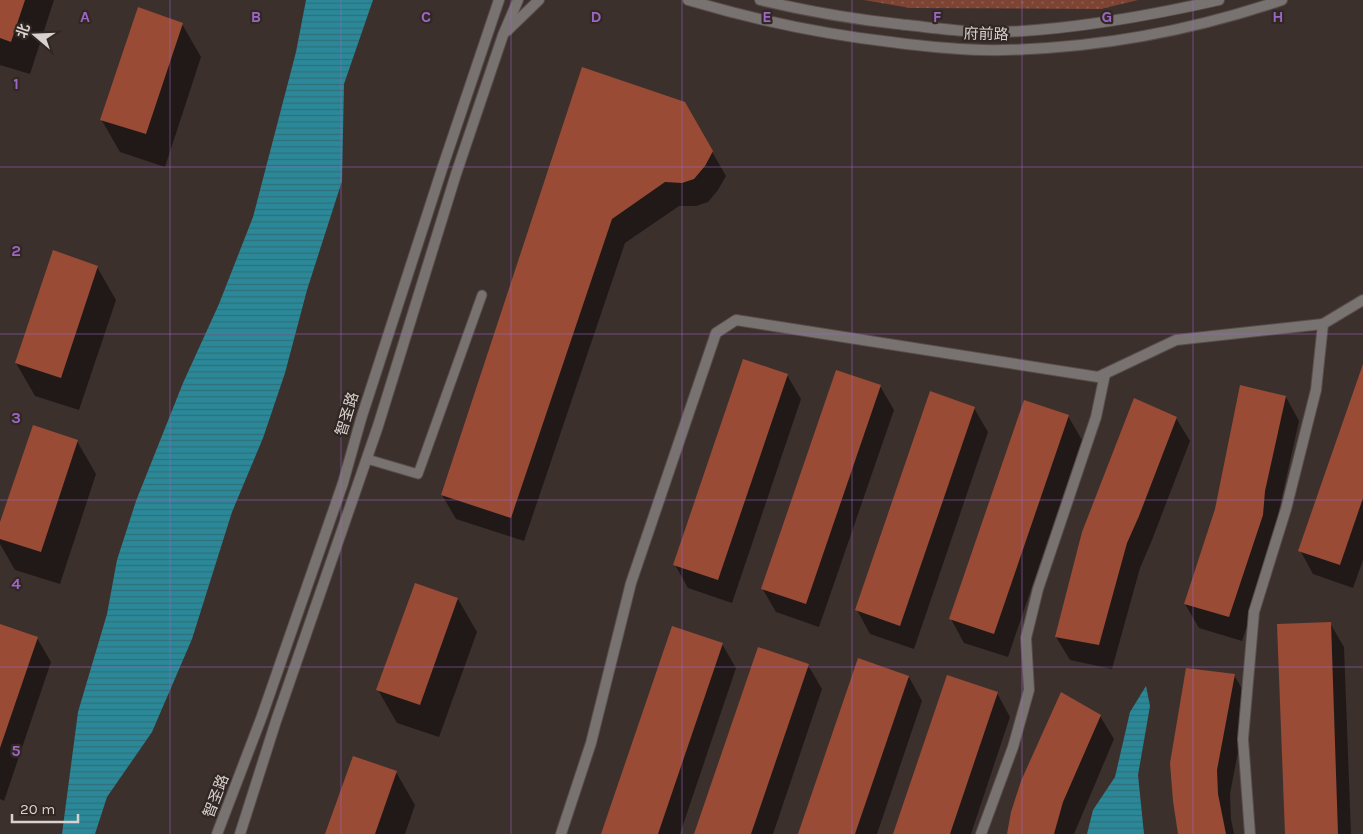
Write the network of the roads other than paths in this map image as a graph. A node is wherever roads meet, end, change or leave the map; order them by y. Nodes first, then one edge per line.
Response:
1 (499, 0) edge
2 (518, 0) edge
3 (539, 0) edge
4 (688, 0) edge
5 (760, 0) edge
6 (1218, 0) edge
7 (1282, 0) edge
8 (503, 35) junction
9 (482, 295) dead end
10 (1363, 300) edge
11 (1322, 324) junction
12 (1105, 374) junction
13 (367, 459) junction
14 (218, 834) edge
15 (240, 834) edge
16 (561, 834) edge
17 (981, 834) edge
18 (1250, 834) edge

1 - 14 street, 智圣路
2 - 8 street
3 - 8 street
4 - 7 street, 府前路
5 - 6 street, 府前路
8 - 13 street
9 - 13 lane
10 - 11 street
11 - 12 street
11 - 18 street
12 - 16 street
12 - 17 street
13 - 15 street

